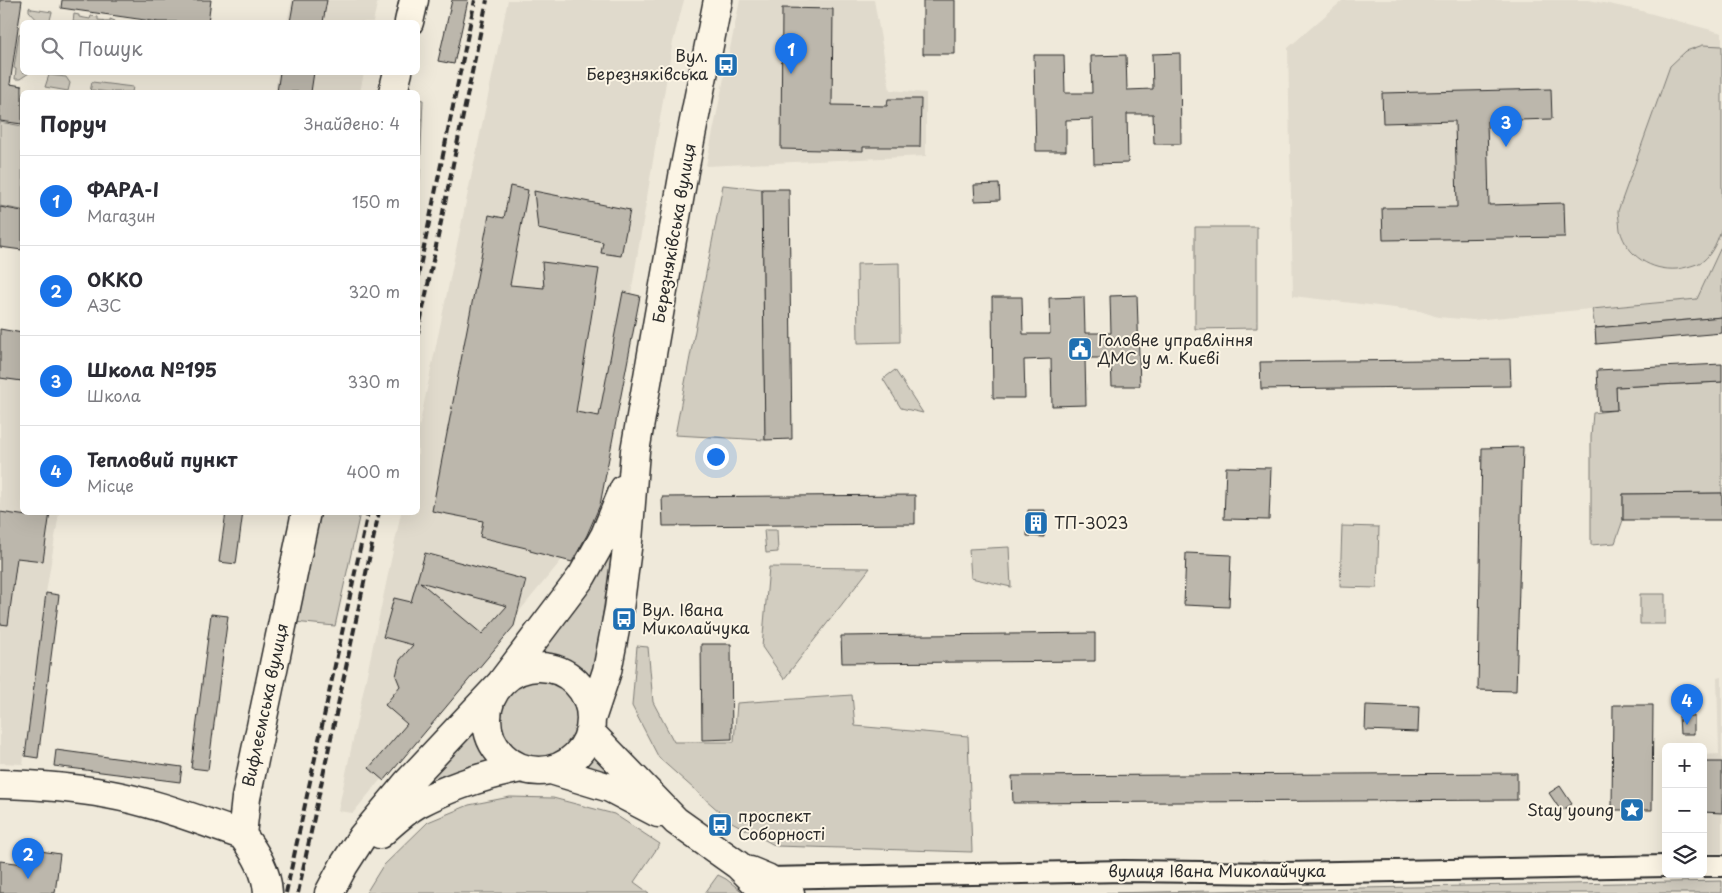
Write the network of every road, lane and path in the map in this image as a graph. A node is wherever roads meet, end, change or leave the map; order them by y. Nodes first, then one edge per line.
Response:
1 (414, 0) edge
2 (718, 0) edge
3 (409, 20) edge
4 (397, 75) edge
5 (394, 90) edge
6 (633, 467) junction
7 (305, 515) edge
8 (501, 683) junction
9 (590, 726) junction
10 (522, 768) junction
11 (551, 770) junction
12 (0, 784) edge
13 (676, 821) junction
14 (242, 835) junction
15 (1662, 866) edge
16 (1707, 866) edge
17 (1722, 866) edge
18 (766, 886) edge
19 (268, 893) edge
20 (329, 893) edge
21 (340, 893) edge
22 (790, 893) edge

1 - 3 street
2 - 6 street, Березняківська вулиця
4 - 5 street
6 - 8 street, Березняківська вулиця
6 - 9 street, Березняківська вулиця
7 - 14 street, Вифлеємська вулиця
8 - 9 street
8 - 10 street
8 - 20 street
9 - 11 street
9 - 13 street, вулиця Івана Миколайчука
10 - 11 street
10 - 21 street
11 - 13 street, вулиця Івана Миколайчука
12 - 14 street
13 - 18 street, вулиця Івана Миколайчука
14 - 19 street
15 - 18 street, вулиця Івана Миколайчука
16 - 17 street
18 - 22 street, вулиця Івана Миколайчука

